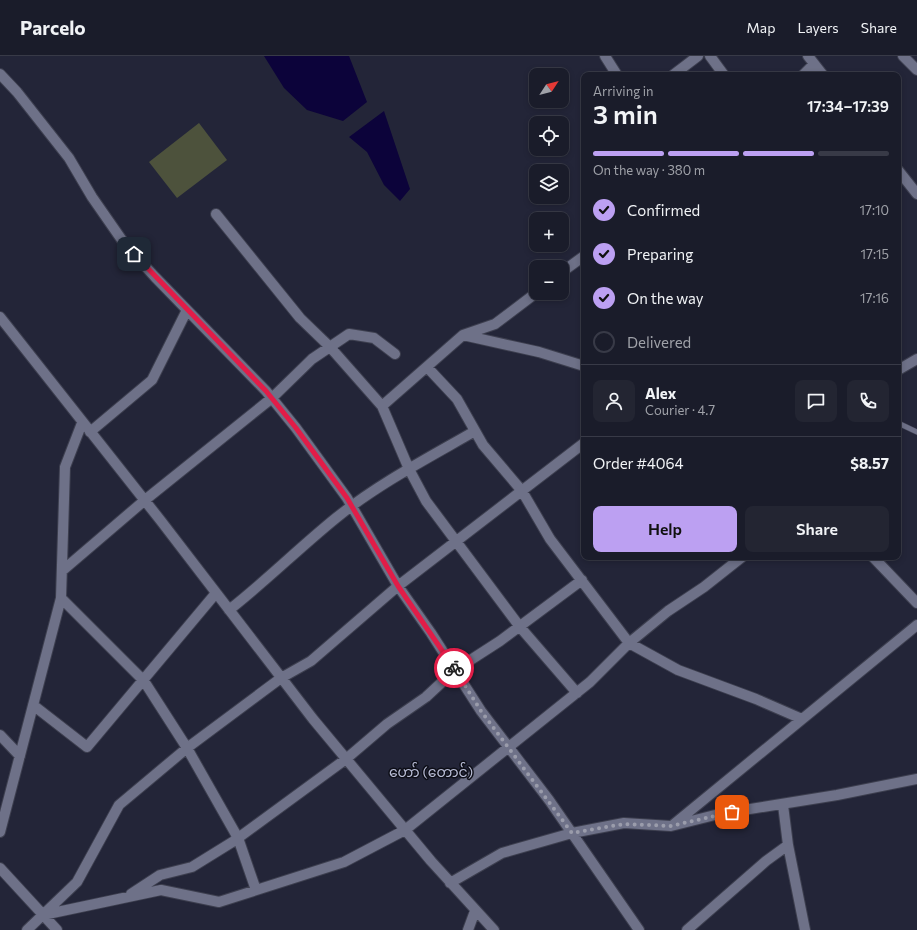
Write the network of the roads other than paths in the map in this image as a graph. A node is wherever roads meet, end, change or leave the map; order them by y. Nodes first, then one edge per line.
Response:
1 (605, 56) edge
2 (698, 56) edge
3 (710, 56) edge
4 (903, 56) edge
5 (811, 60) edge
6 (917, 70) edge
7 (615, 72) edge
8 (677, 72) edge
9 (722, 72) edge
10 (805, 72) edge
11 (821, 72) edge
12 (0, 74) edge
13 (901, 174) edge
14 (917, 194) edge
15 (216, 214) dead end
16 (581, 258) edge
17 (569, 267) edge
18 (529, 298) edge
19 (187, 310) junction
20 (0, 317) edge
21 (463, 335) junction
22 (330, 347) junction
23 (395, 354) dead end
24 (917, 359) edge
25 (581, 365) edge
26 (427, 367) junction
27 (901, 368) edge
28 (272, 398) junction
29 (382, 406) junction
30 (82, 423) junction
31 (901, 424) edge
32 (475, 431) junction
33 (90, 432) junction
34 (917, 432) edge
35 (581, 445) edge
36 (409, 468) junction
37 (522, 491) junction
38 (145, 500) junction
39 (352, 507) junction
40 (456, 541) junction
41 (738, 560) edge
42 (876, 560) edge
43 (62, 571) junction
44 (582, 580) junction
45 (398, 586) junction
46 (216, 593) junction
47 (61, 598) junction
48 (917, 603) edge
49 (229, 610) junction
50 (917, 625) edge
51 (520, 627) junction
52 (629, 642) junction
53 (455, 670) junction
54 (281, 678) junction
55 (144, 681) junction
56 (577, 693) junction
57 (33, 705) junction
58 (802, 719) junction
59 (0, 735) edge
60 (187, 748) junction
61 (509, 748) junction
62 (20, 756) junction
63 (346, 759) junction
64 (917, 779) edge
65 (783, 804) junction
66 (671, 826) junction
67 (405, 830) junction
68 (0, 832) edge
69 (572, 833) junction
70 (238, 838) junction
71 (788, 845) junction
72 (0, 868) edge
73 (450, 883) junction
74 (256, 890) junction
75 (126, 897) junction
76 (475, 911) junction
77 (43, 915) junction
78 (27, 930) edge
79 (57, 930) edge
80 (468, 930) edge
81 (494, 930) edge
82 (639, 930) edge
83 (687, 930) edge
84 (805, 930) edge

1 - 7 street
2 - 8 street
3 - 9 street
4 - 6 street
5 - 10 street
5 - 11 street
12 - 19 street
13 - 14 street
15 - 22 street
16 - 17 street
18 - 21 street
19 - 28 street
19 - 33 street
20 - 30 street
21 - 25 street
21 - 26 street
22 - 23 street
22 - 28 street
22 - 29 street
24 - 27 street
26 - 29 street
26 - 32 street
28 - 38 street
28 - 39 street
29 - 36 street
30 - 33 street
30 - 43 street
31 - 34 lane
32 - 36 street
32 - 37 street
33 - 38 street
35 - 37 street
36 - 39 street
36 - 40 street
37 - 40 street
37 - 44 street
38 - 43 street
38 - 46 street
39 - 45 street
39 - 49 street
40 - 45 street
40 - 51 street
41 - 52 street
42 - 48 street
43 - 47 street
44 - 51 street
44 - 52 street
45 - 53 street
45 - 54 street
46 - 49 street
46 - 55 street
47 - 55 street
47 - 57 street
49 - 54 street
50 - 58 street
51 - 53 street
51 - 56 street
52 - 56 street
52 - 58 street
53 - 61 street
53 - 63 street
54 - 60 street
54 - 63 street
55 - 57 street
55 - 60 street
56 - 61 street
57 - 62 street
58 - 66 street
59 - 62 street
60 - 70 street
60 - 77 street
61 - 67 street
61 - 69 street
62 - 68 street
63 - 67 street
63 - 70 street
64 - 65 street
65 - 66 street
65 - 71 street
66 - 69 street
67 - 73 street
67 - 74 street
69 - 73 street
69 - 82 street
70 - 74 street
70 - 75 street
71 - 83 street
71 - 84 street
72 - 77 street
73 - 76 street
74 - 75 street
75 - 77 street
76 - 80 street
76 - 81 street
77 - 78 street
77 - 79 street

